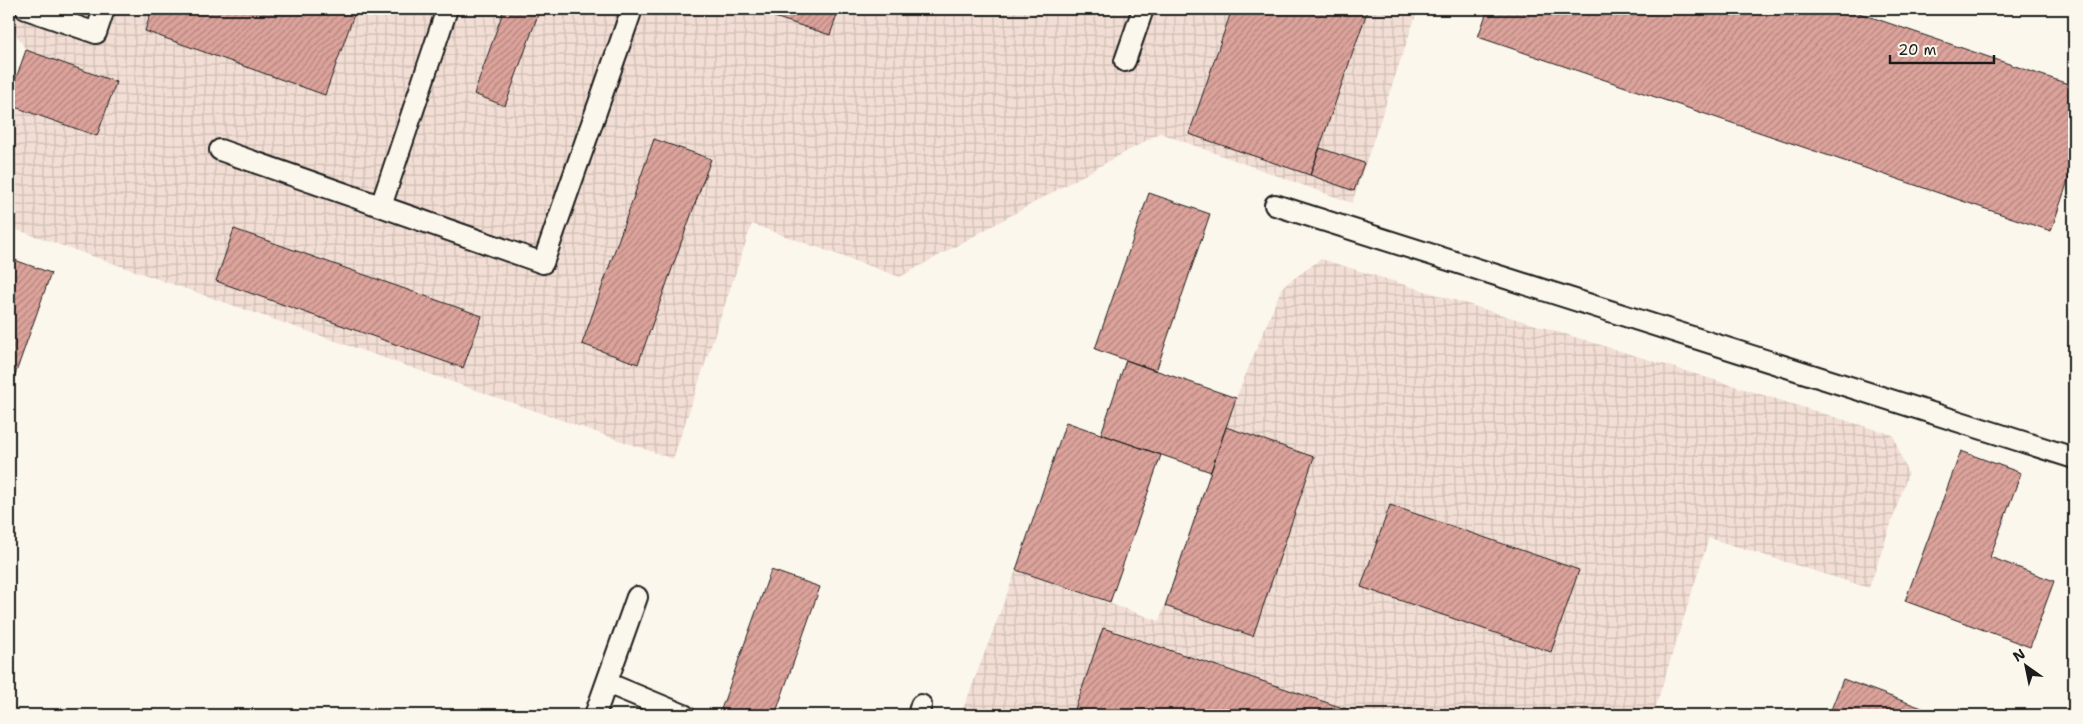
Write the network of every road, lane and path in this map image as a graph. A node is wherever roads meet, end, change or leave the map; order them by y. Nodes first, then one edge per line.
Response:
1 (26, 9) edge
2 (104, 9) edge
3 (447, 9) edge
4 (632, 9) edge
5 (1143, 9) edge
6 (1125, 61) dead end
7 (220, 150) dead end
8 (1275, 205) dead end
9 (381, 206) junction
10 (2074, 458) edge
11 (637, 597) dead end
12 (607, 683) junction
13 (595, 715) edge
14 (684, 715) edge

1 - 2 lane
3 - 9 lane
4 - 9 lane
5 - 6 lane
7 - 9 lane
8 - 10 lane
11 - 12 lane
12 - 13 lane
12 - 14 lane

